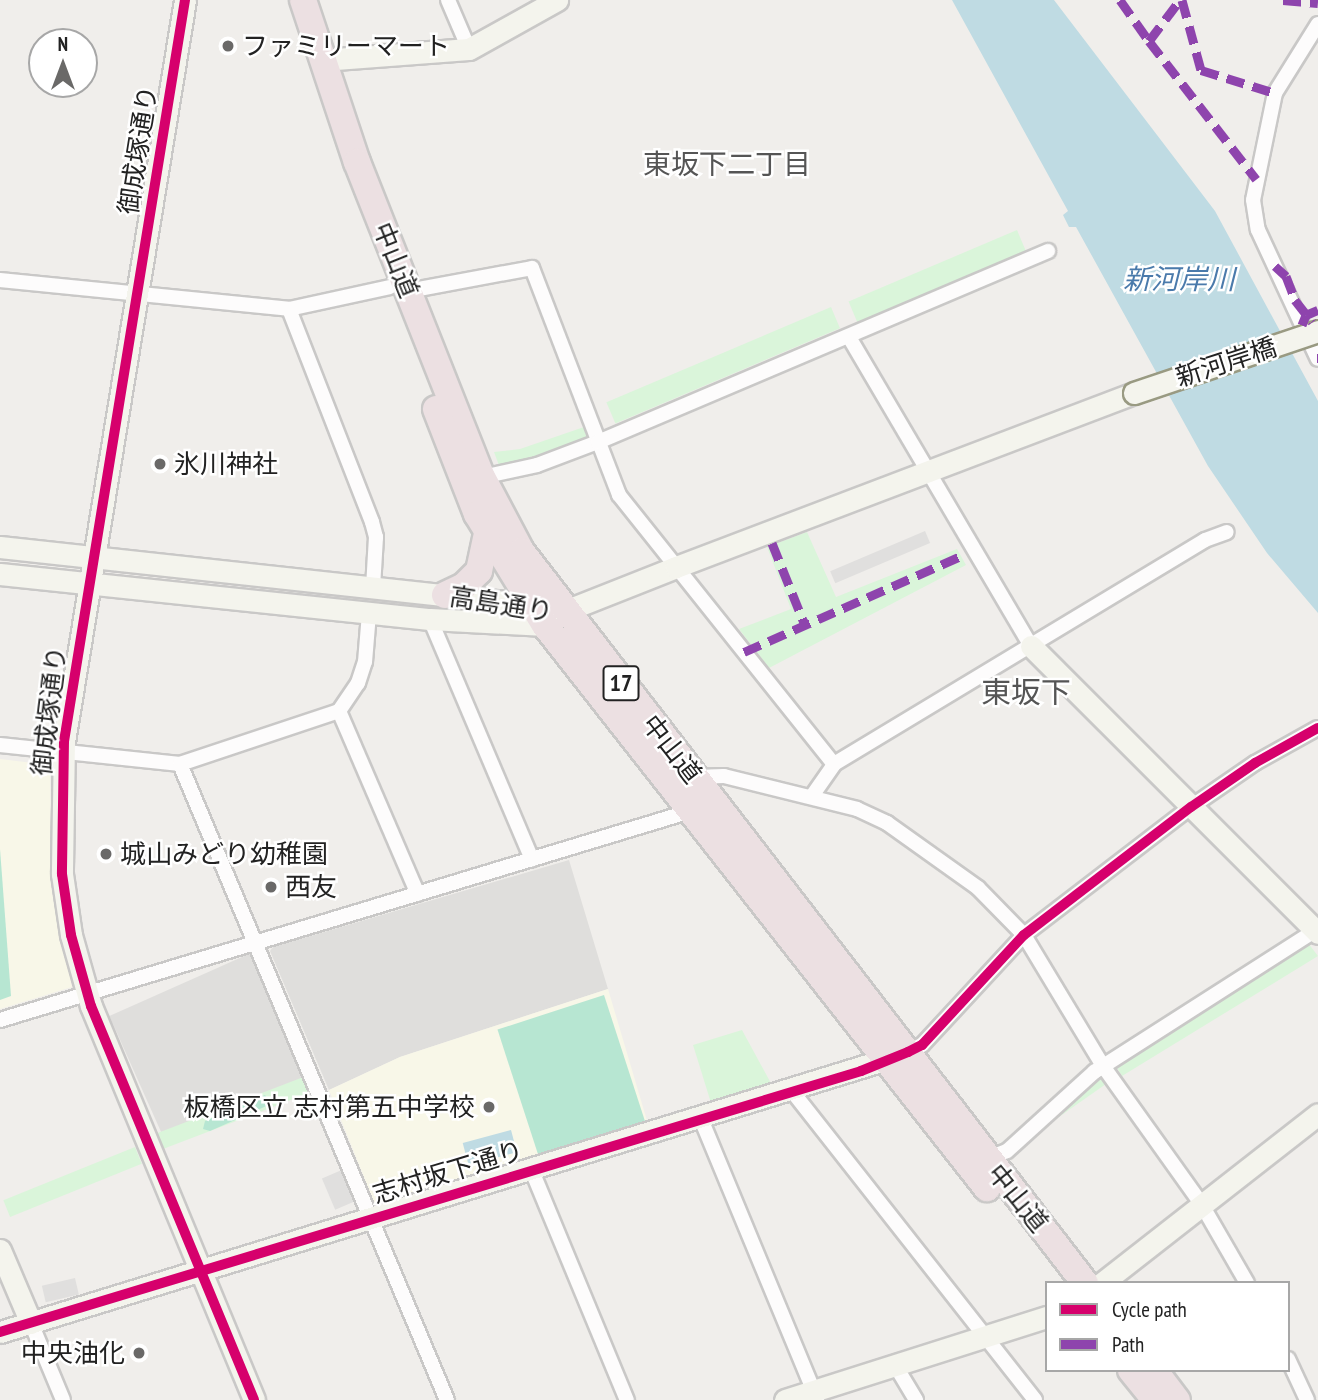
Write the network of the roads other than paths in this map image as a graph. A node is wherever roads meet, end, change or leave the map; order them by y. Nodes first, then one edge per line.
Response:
1 (185, 0) edge
2 (285, 0) edge
3 (303, 0) edge
4 (448, 0) edge
5 (557, 0) edge
6 (1318, 24) edge
7 (469, 49) junction
8 (322, 60) junction
9 (1048, 251) dead end
10 (0, 280) edge
11 (399, 288) junction
12 (138, 294) junction
13 (289, 309) junction
14 (1318, 331) edge
15 (849, 337) junction
16 (1318, 359) edge
17 (597, 442) junction
18 (927, 471) junction
19 (482, 477) junction
20 (1227, 532) dead end
21 (487, 534) junction
22 (0, 547) edge
23 (93, 558) junction
24 (677, 567) junction
25 (0, 574) edge
26 (89, 584) junction
27 (373, 587) junction
28 (445, 594) junction
29 (530, 603) junction
30 (369, 612) junction
31 (555, 618) junction
32 (430, 619) junction
33 (1031, 646) junction
34 (339, 711) junction
35 (1318, 728) edge
36 (0, 744) edge
37 (63, 751) junction
38 (180, 764) junction
39 (834, 764) junction
40 (694, 777) junction
41 (811, 796) junction
42 (1191, 807) junction
43 (691, 811) junction
44 (532, 859) junction
45 (418, 894) junction
46 (1317, 931) edge
47 (1024, 935) junction
48 (256, 943) junction
49 (87, 994) junction
50 (0, 1020) edge
51 (897, 1057) junction
52 (1103, 1066) junction
53 (792, 1091) junction
54 (1316, 1118) edge
55 (701, 1119) junction
56 (986, 1158) junction
57 (532, 1171) junction
58 (1202, 1205) junction
59 (372, 1219) junction
60 (0, 1250) edge
61 (200, 1271) junction
62 (1061, 1281) edge
63 (1083, 1281) edge
64 (1105, 1281) edge
65 (1246, 1281) edge
66 (1045, 1318) edge
67 (31, 1323) junction
68 (0, 1332) edge
69 (985, 1336) junction
70 (1290, 1363) edge
71 (895, 1365) junction
72 (1133, 1372) edge
73 (1156, 1372) edge
74 (816, 1395) edge
75 (63, 1400) edge
76 (254, 1400) edge
77 (447, 1400) edge
78 (627, 1400) edge
79 (785, 1400) edge
80 (916, 1400) edge
81 (1035, 1400) edge
82 (1155, 1400) edge
83 (1177, 1400) edge
84 (1307, 1400) edge

1 - 12 street, 御成塚通り
2 - 11 highway, 中山道 / 17
3 - 8 highway, 中山道 / 17
4 - 7 street
5 - 7 street
6 - 16 street
7 - 8 street
8 - 11 highway, 中山道 / 17
9 - 15 street
10 - 12 street
11 - 13 street
11 - 17 street
11 - 19 highway, 中山道 / 17
11 - 21 highway, 中山道 / 17
12 - 13 street
12 - 23 street, 御成塚通り
13 - 27 street
14 - 18 street, 新河岸橋, bridge
15 - 17 street
15 - 18 street
17 - 19 street
17 - 24 street
18 - 24 street, 新河岸橋
18 - 33 street
19 - 31 highway, 中山道 / 17
20 - 33 street
21 - 28 highway
21 - 29 highway, 中山道 / 17
22 - 23 street, 高島通り
23 - 26 street, 御成塚通り
23 - 27 street, 高島通り
24 - 31 street, 新河岸橋
24 - 39 street
25 - 26 street, 高島通り
26 - 30 street, 高島通り
26 - 37 street, 御成塚通り
27 - 28 street, 高島通り
28 - 29 street, 高島通り
29 - 31 highway, 中山道 / 17
30 - 32 street, 高島通り
30 - 34 street
31 - 32 street, 高島通り
31 - 40 highway, 中山道 / 17
31 - 43 highway, 中山道 / 17
32 - 44 street
33 - 39 street
33 - 42 street
34 - 38 street
34 - 45 street
35 - 42 street
36 - 37 street
37 - 38 street
37 - 49 street, 御成塚通り
38 - 48 street
39 - 41 street
40 - 41 street
40 - 51 highway, 中山道 / 17
41 - 47 street
42 - 46 street
42 - 47 street
43 - 44 street
43 - 51 highway, 中山道 / 17
44 - 45 street
45 - 48 street
46 - 52 street
47 - 51 street
47 - 52 street
48 - 49 street
48 - 59 street
49 - 50 street
49 - 61 street, 御成塚通り
51 - 53 street, 志村坂下通り
51 - 56 highway, 中山道 / 17
51 - 62 highway, 中山道 / 17
52 - 56 street
52 - 58 street
53 - 55 street, 志村坂下通り
53 - 69 street
54 - 58 street
55 - 57 street, 志村坂下通り
55 - 74 street
56 - 63 highway, 中山道 / 17
57 - 59 street, 志村坂下通り
57 - 78 street
58 - 64 street
58 - 65 street
59 - 61 street, 志村坂下通り
59 - 77 street
60 - 67 street
61 - 67 street, 志村坂下通り
61 - 76 street, 御成塚通り
66 - 69 street
67 - 68 street, 志村坂下通り
67 - 75 street
69 - 71 street
69 - 81 street
70 - 84 street
71 - 74 street
71 - 80 street
72 - 82 highway
73 - 83 highway
74 - 79 street

